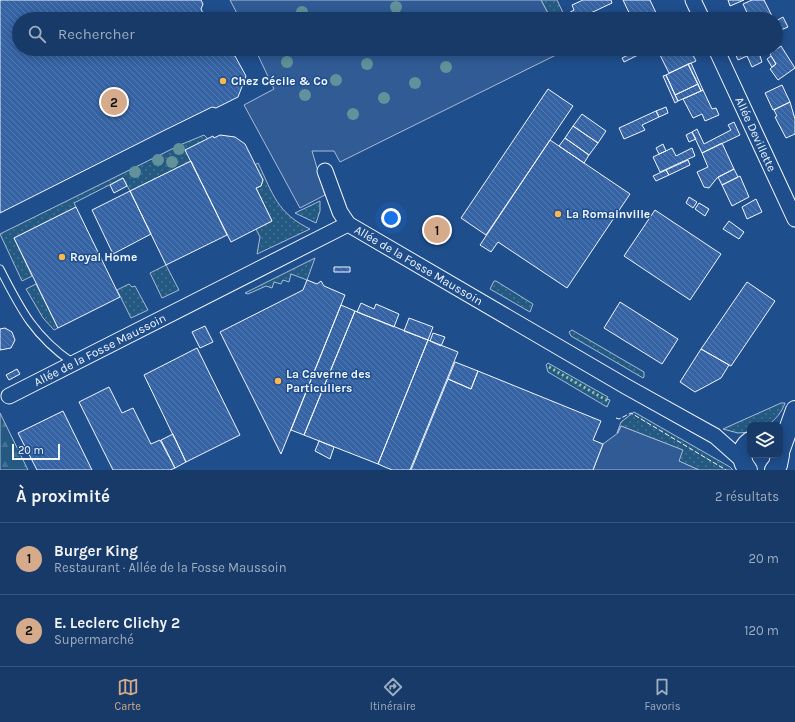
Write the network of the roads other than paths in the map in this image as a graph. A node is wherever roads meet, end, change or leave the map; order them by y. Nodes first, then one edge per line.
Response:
1 (693, 0) edge
2 (699, 12) edge
3 (719, 56) edge
4 (325, 171) dead end
5 (795, 219) edge
6 (348, 224) junction
7 (0, 269) edge
8 (73, 363) junction
9 (9, 396) dead end
10 (795, 411) edge
11 (787, 432) edge
12 (715, 436) junction
13 (747, 441) edge
14 (783, 443) edge
15 (747, 444) edge
16 (779, 458) edge
17 (745, 465) edge
18 (774, 470) edge

1 - 2 street
3 - 5 street, Allée Devillette
4 - 6 street
6 - 8 street, Allée de la Fosse Maussoin
6 - 12 street, Allée de la Fosse Maussoin
7 - 8 lane
8 - 9 street, Allée de la Fosse Maussoin
10 - 11 street
11 - 14 street
12 - 13 street, Allée de la Fosse Maussoin
12 - 17 street, Allée de la Fosse Maussoin
15 - 17 street
16 - 18 street

